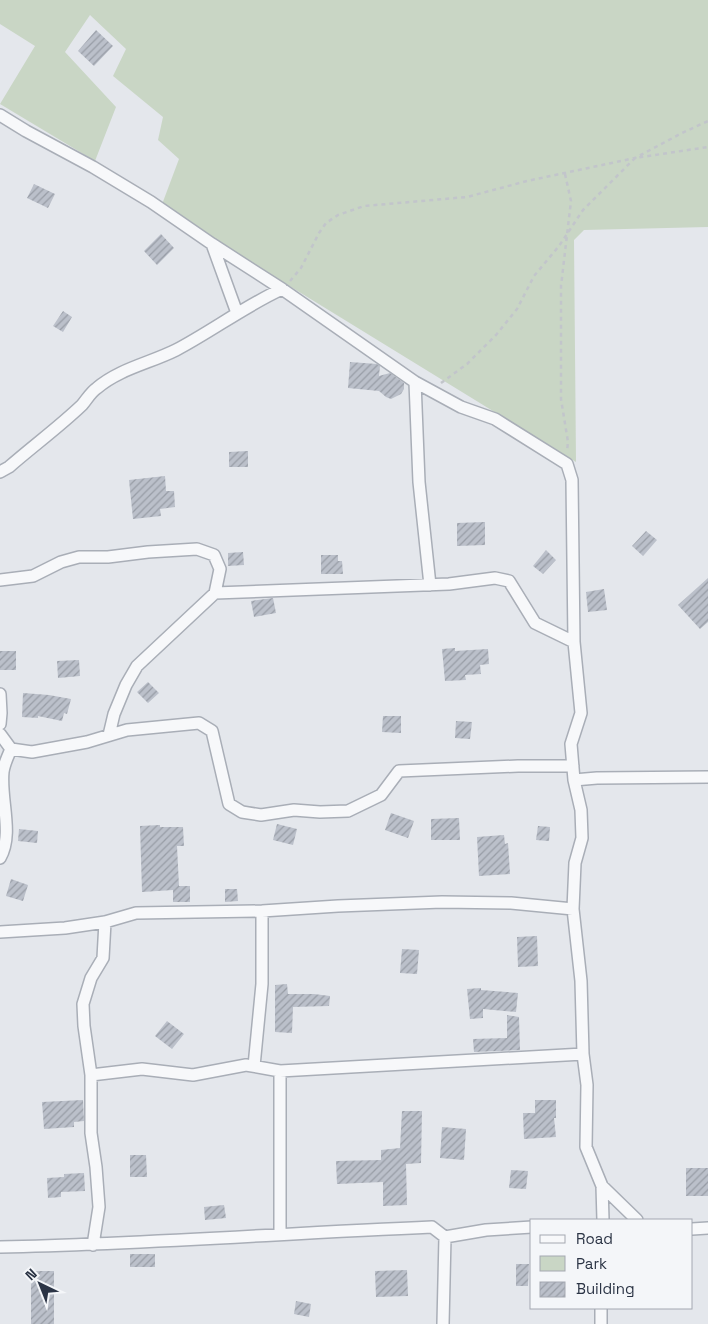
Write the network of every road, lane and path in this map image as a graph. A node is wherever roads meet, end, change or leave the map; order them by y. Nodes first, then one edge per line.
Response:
1 (0, 115) edge
2 (708, 122) edge
3 (708, 147) edge
4 (635, 158) junction
5 (565, 174) junction
6 (567, 234) junction
7 (212, 244) junction
8 (282, 289) junction
9 (237, 313) junction
10 (415, 382) junction
11 (432, 391) junction
12 (567, 464) junction
13 (0, 472) edge
14 (0, 580) edge
15 (430, 585) junction
16 (215, 593) junction
17 (574, 642) junction
18 (0, 694) edge
19 (0, 724) edge
20 (0, 734) edge
21 (108, 735) junction
22 (11, 749) junction
23 (573, 766) junction
24 (708, 777) edge
25 (574, 780) junction
26 (0, 858) edge
27 (573, 909) junction
28 (262, 912) junction
29 (105, 922) junction
30 (0, 932) edge
31 (583, 1054) junction
32 (254, 1066) junction
33 (280, 1071) junction
34 (91, 1075) junction
35 (602, 1186) junction
36 (603, 1219) edge
37 (636, 1219) edge
38 (530, 1227) edge
39 (708, 1228) edge
40 (693, 1229) edge
41 (280, 1233) junction
42 (445, 1237) junction
43 (93, 1245) junction
44 (0, 1247) edge
45 (601, 1309) edge
46 (443, 1324) edge
47 (601, 1324) edge

1 - 7 street
2 - 4 path
3 - 4 path
4 - 5 path
4 - 6 path
5 - 6 path
5 - 8 path
6 - 11 path
6 - 12 path
7 - 8 street
7 - 9 street
8 - 9 street
8 - 10 street
9 - 13 street
10 - 11 street
10 - 15 street
11 - 12 street
12 - 17 street
14 - 16 street
15 - 16 street
15 - 17 street
16 - 21 street
17 - 23 street
18 - 19 street
20 - 22 street
21 - 22 street
21 - 23 street
22 - 26 street
23 - 25 street
24 - 25 street
25 - 27 street
27 - 28 street
27 - 31 street
28 - 29 street
28 - 32 street
29 - 30 street
29 - 34 street
31 - 33 street
31 - 35 street
32 - 33 street
32 - 34 street
33 - 41 street
34 - 43 street
35 - 36 street
35 - 37 street
38 - 42 street
39 - 40 street
41 - 42 street
41 - 43 street
42 - 46 street
43 - 44 street
45 - 47 street

